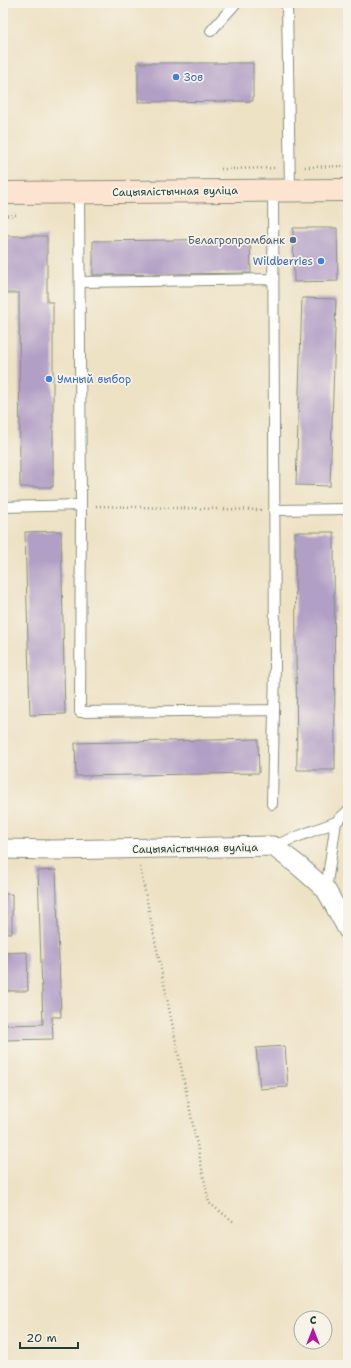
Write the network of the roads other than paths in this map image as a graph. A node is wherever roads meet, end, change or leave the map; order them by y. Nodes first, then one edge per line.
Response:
1 (236, 3) edge
2 (287, 3) edge
3 (211, 31) dead end
4 (281, 190) junction
5 (348, 190) edge
6 (79, 193) junction
7 (3, 194) edge
8 (273, 279) junction
9 (80, 282) junction
10 (81, 505) junction
11 (3, 507) edge
12 (348, 509) edge
13 (274, 510) junction
14 (274, 710) junction
15 (272, 804) dead end
16 (348, 811) edge
17 (336, 822) junction
18 (272, 846) junction
19 (3, 849) edge
20 (326, 890) junction
21 (348, 930) edge

1 - 3 lane
2 - 4 lane
4 - 5 main road, Сацыялістычная вуліца
4 - 6 main road, Сацыялістычная вуліца
4 - 8 lane
6 - 7 main road, Сацыялістычная вуліца
6 - 9 lane
8 - 9 lane
8 - 13 lane
9 - 10 lane
10 - 11 lane
10 - 14 lane
12 - 13 lane
13 - 14 lane
14 - 15 lane
16 - 17 lane
17 - 18 lane
17 - 20 lane
18 - 19 street, Сацыялістычная вуліца
18 - 20 street, Сацыялістычная вуліца
20 - 21 street, Сацыялістычная вуліца

